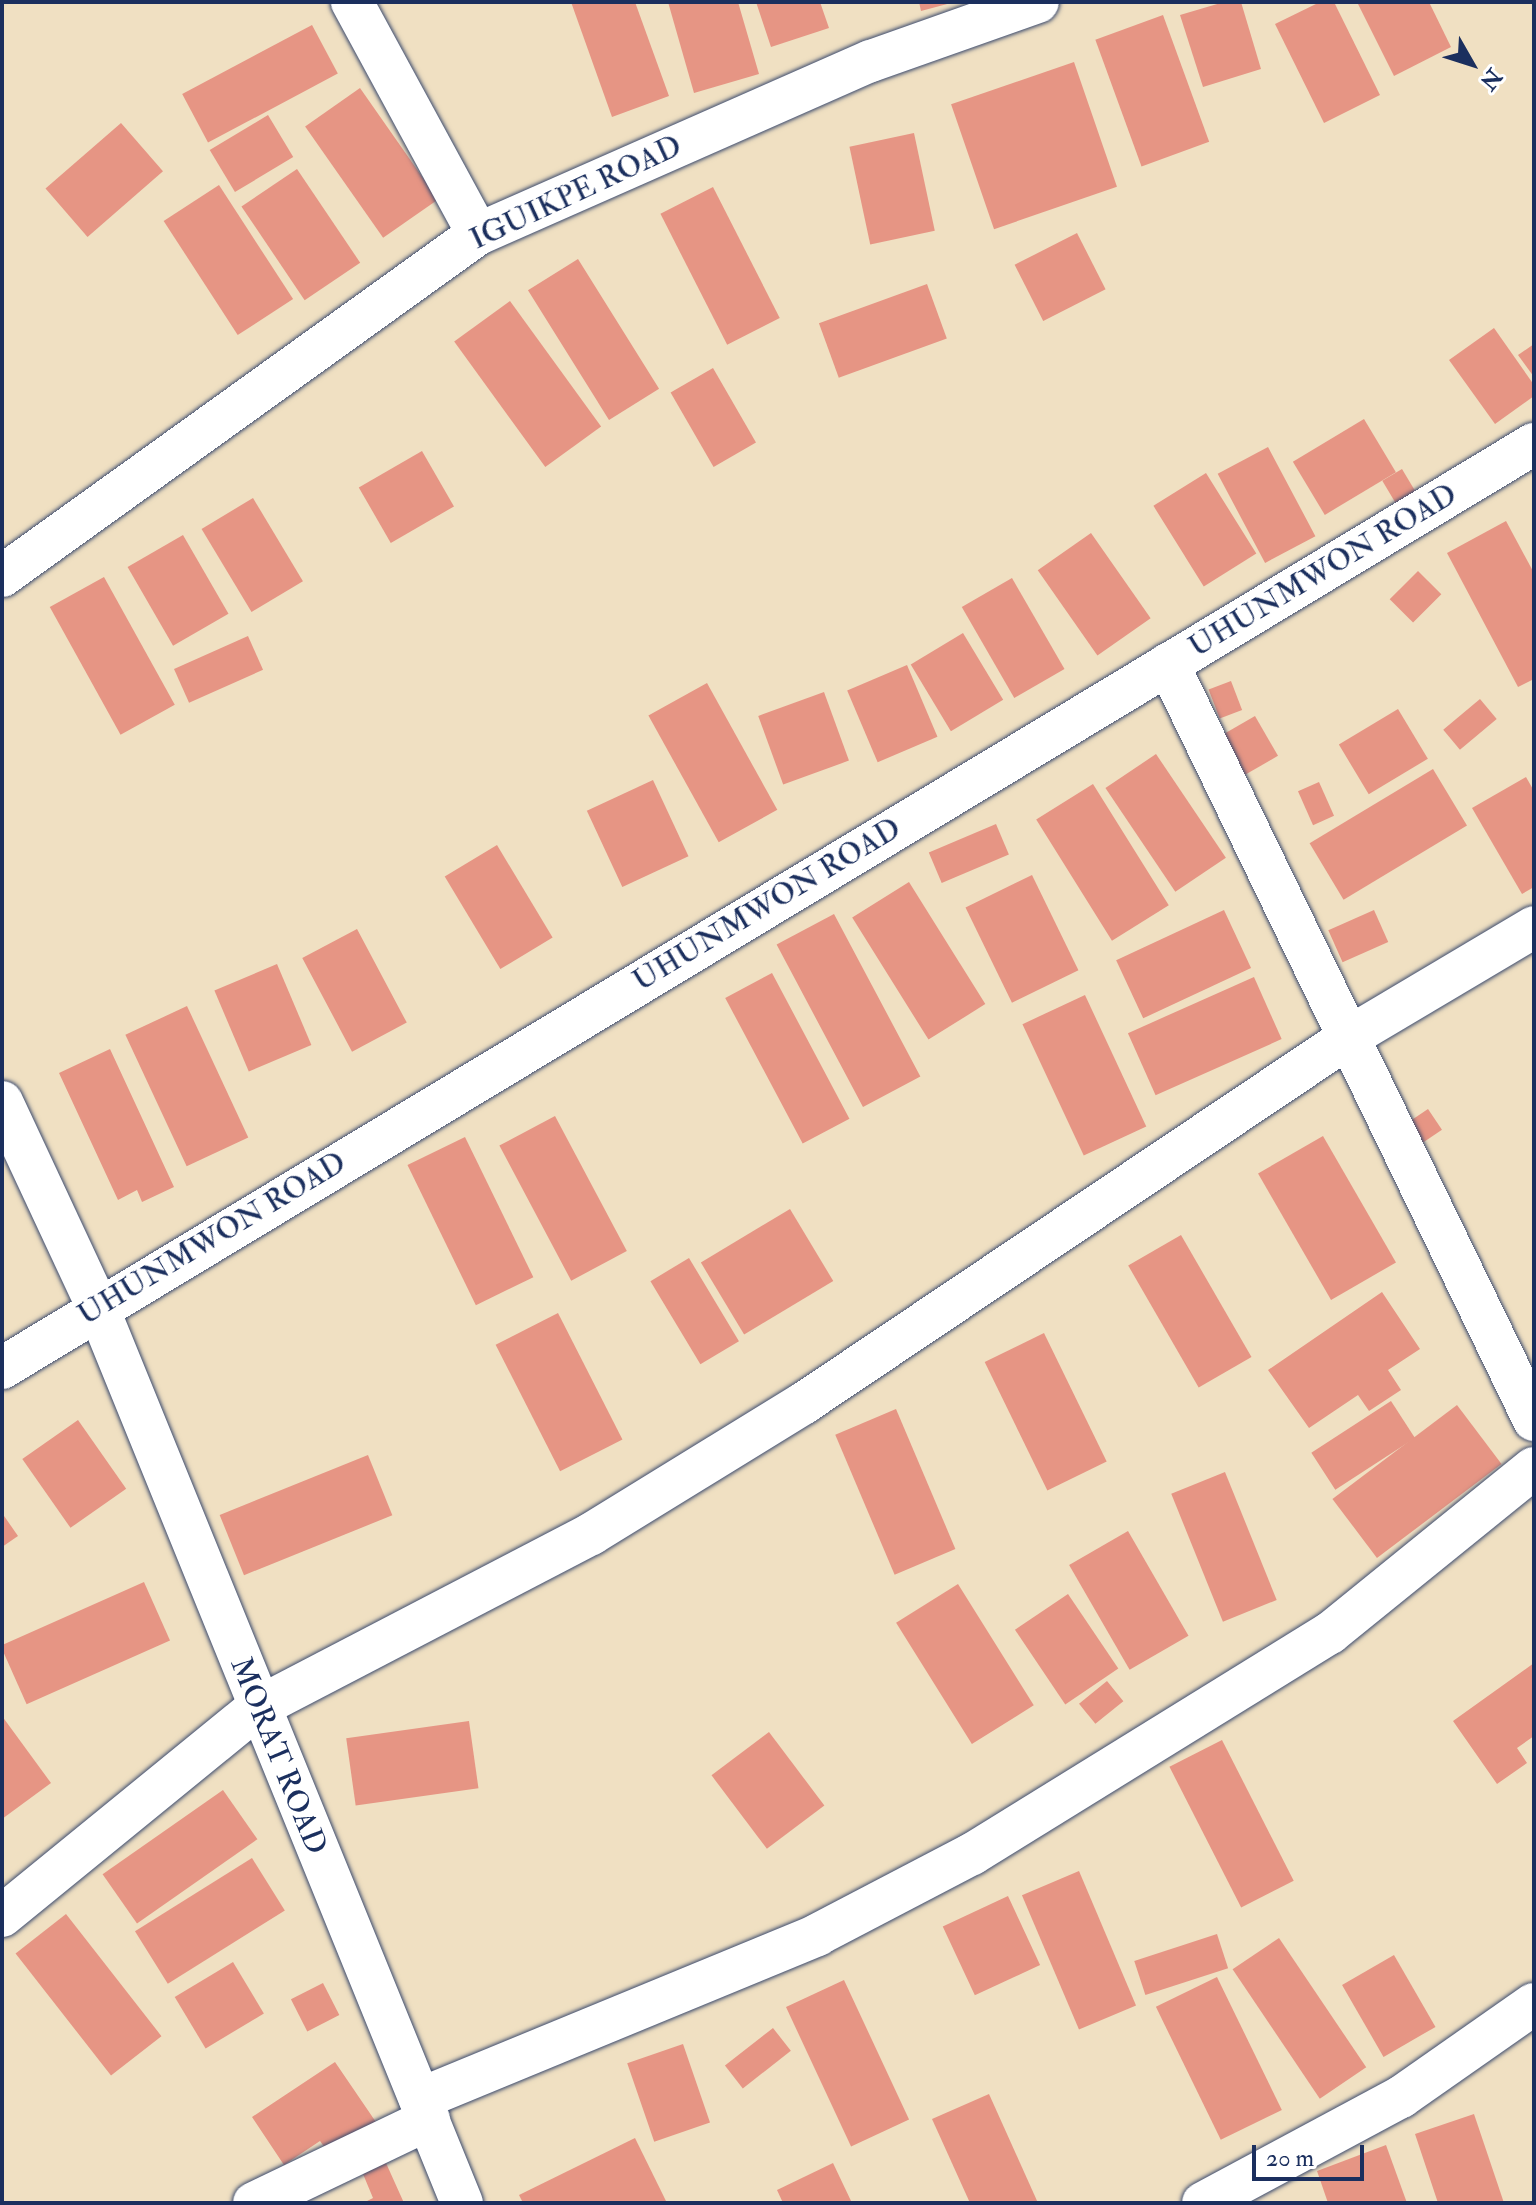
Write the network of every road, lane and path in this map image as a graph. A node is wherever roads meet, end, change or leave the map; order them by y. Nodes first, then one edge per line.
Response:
1 (352, 2) edge
2 (1038, 2) edge
3 (478, 234) junction
4 (1534, 444) edge
5 (2, 576) edge
6 (1168, 664) junction
7 (1534, 927) edge
8 (1349, 1037) junction
9 (2, 1102) edge
10 (98, 1308) junction
11 (2, 1368) edge
12 (1534, 1420) edge
13 (1534, 1468) edge
14 (257, 1708) junction
15 (2, 1916) edge
16 (1534, 2004) edge
17 (424, 2109) junction
18 (254, 2203) edge
19 (462, 2203) edge
20 (1203, 2203) edge

1 - 3 street
2 - 3 street, IGUIKPE ROAD
3 - 5 street, IGUIKPE ROAD
4 - 6 street, UHUNMWON ROAD
6 - 8 street
6 - 10 street, UHUNMWON ROAD
7 - 8 street
8 - 12 street
8 - 14 street
9 - 10 street, MORAT ROAD
10 - 11 street, UHUNMWON ROAD
10 - 14 street, MORAT ROAD
13 - 17 street
14 - 15 street
14 - 17 street, MORAT ROAD
16 - 20 street
17 - 18 street
17 - 19 street, MORAT ROAD

